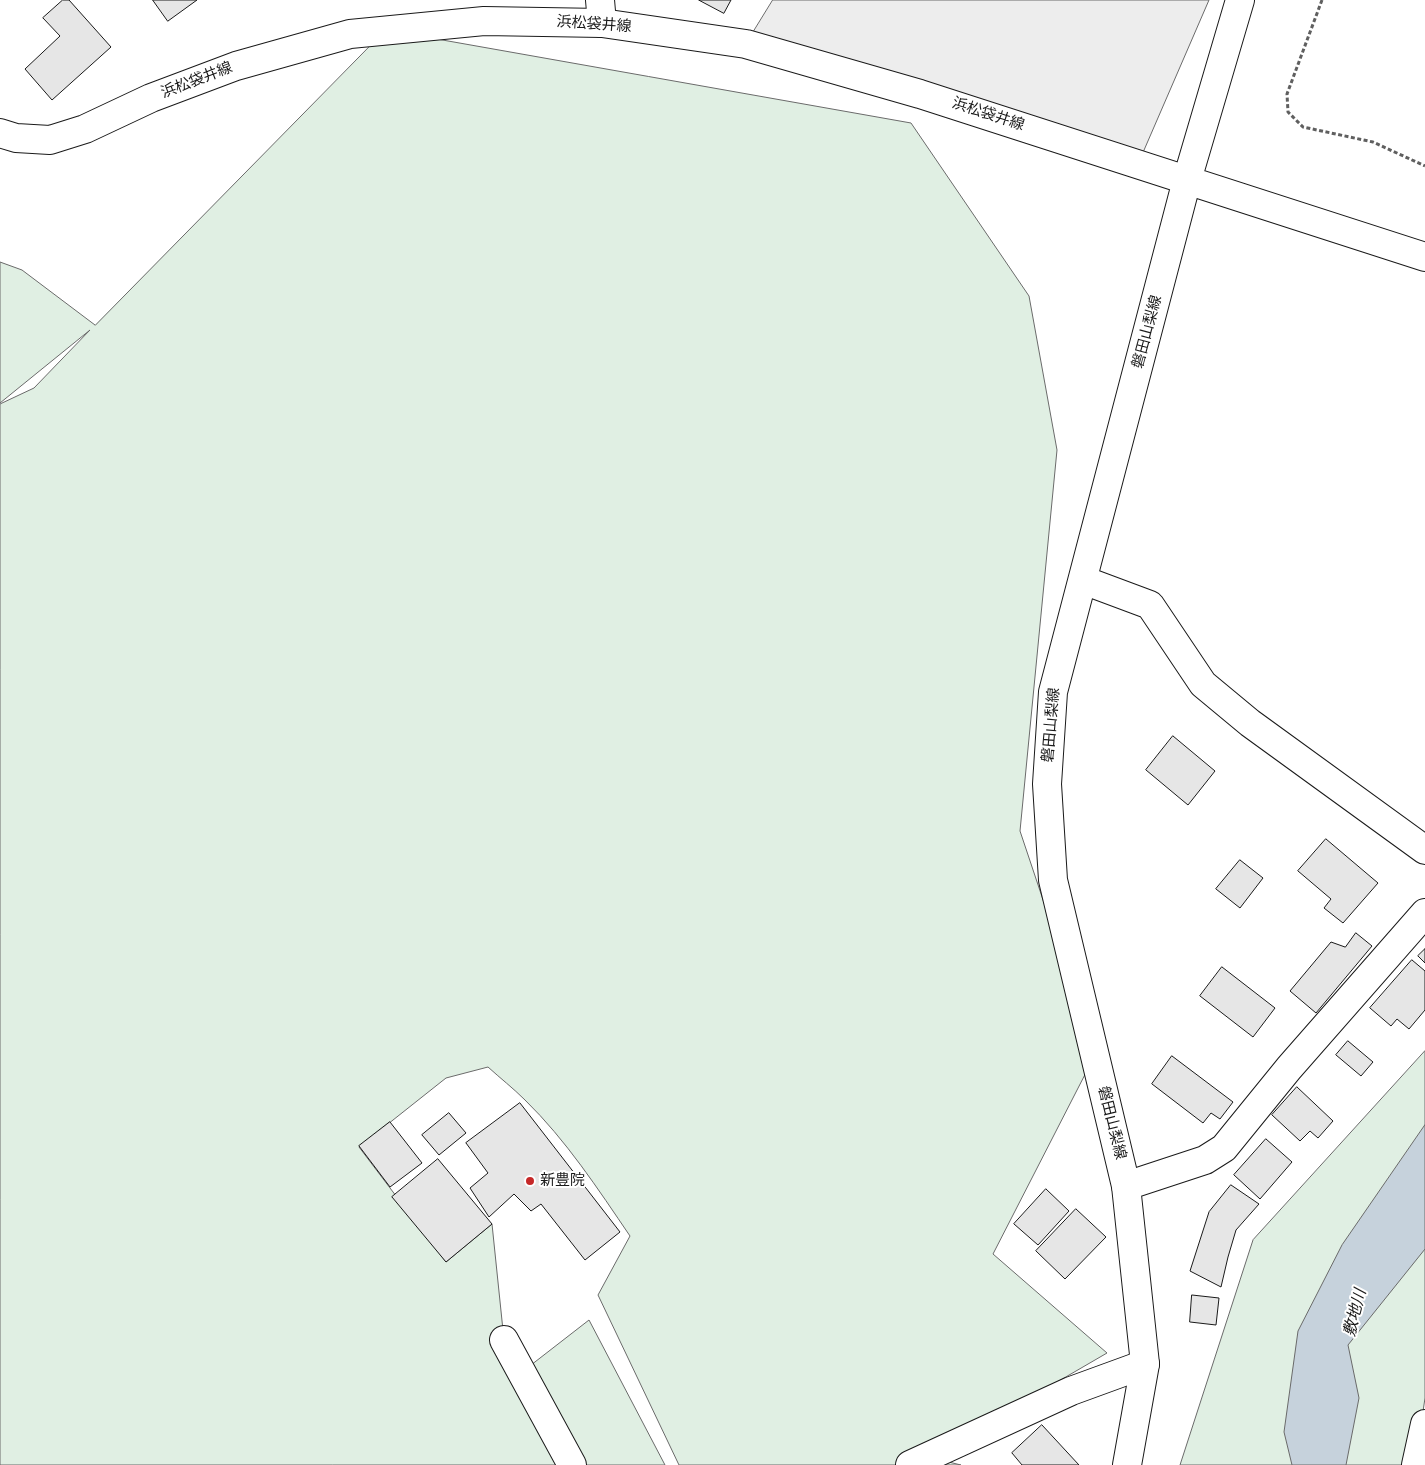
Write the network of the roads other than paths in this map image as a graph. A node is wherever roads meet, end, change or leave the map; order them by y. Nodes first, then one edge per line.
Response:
1 (1240, 0) edge
2 (601, 11) edge
3 (0, 133) edge
4 (1187, 180) junction
5 (1425, 257) edge
6 (1082, 580) junction
7 (1425, 850) edge
8 (1425, 913) edge
9 (1126, 1186) junction
10 (504, 1340) dead end
11 (1145, 1364) junction
12 (1425, 1424) edge
13 (572, 1465) edge
14 (910, 1465) edge
15 (1127, 1465) edge
16 (1416, 1465) edge

1 - 4 main road, 磐田山梨線
2 - 3 main road, 浜松袋井線
2 - 4 main road, 浜松袋井線
4 - 5 main road
4 - 6 main road, 磐田山梨線
6 - 7 main road
6 - 9 main road, 磐田山梨線
8 - 9 main road
9 - 11 main road, 磐田山梨線
10 - 13 main road
11 - 14 main road
11 - 15 main road, 磐田山梨線
12 - 16 main road

